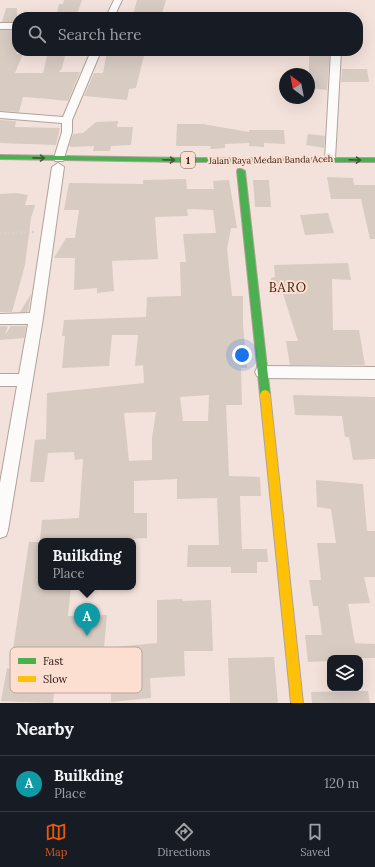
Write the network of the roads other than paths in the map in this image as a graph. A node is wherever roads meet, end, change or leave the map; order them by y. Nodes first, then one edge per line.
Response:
1 (118, 0) edge
2 (112, 12) edge
3 (0, 26) edge
4 (12, 26) edge
5 (94, 56) edge
6 (336, 56) edge
7 (0, 115) edge
8 (67, 120) junction
9 (0, 157) edge
10 (130, 159) junction
11 (330, 159) junction
12 (375, 160) edge
13 (59, 163) junction
14 (0, 166) edge
15 (241, 171) dead end
16 (36, 318) junction
17 (0, 319) edge
18 (262, 372) junction
19 (375, 373) edge
20 (0, 380) edge
21 (26, 380) junction
22 (0, 530) edge
23 (297, 703) edge

1 - 2 street
3 - 4 street
5 - 8 street
6 - 11 street
7 - 8 street
8 - 13 street
9 -> 13 main road, Jalan Raya Medan Banda Aceh / 1
10 -> 11 main road, Jalan Raya Medan Banda Aceh / 1
10 - 13 main road, Jalan Raya Medan Banda Aceh / 1
10 - 13 main road, Jalan Raya Medan Banda Aceh / 1
11 -> 12 main road, Jalan Raya Medan Banda Aceh / 1
13 - 14 main road, Jalan Raya Medan Banda Aceh / 1
13 - 16 street
15 - 18 main road
16 - 17 street
16 - 21 street
18 - 19 street
18 - 23 main road
20 - 21 street
21 - 22 street

